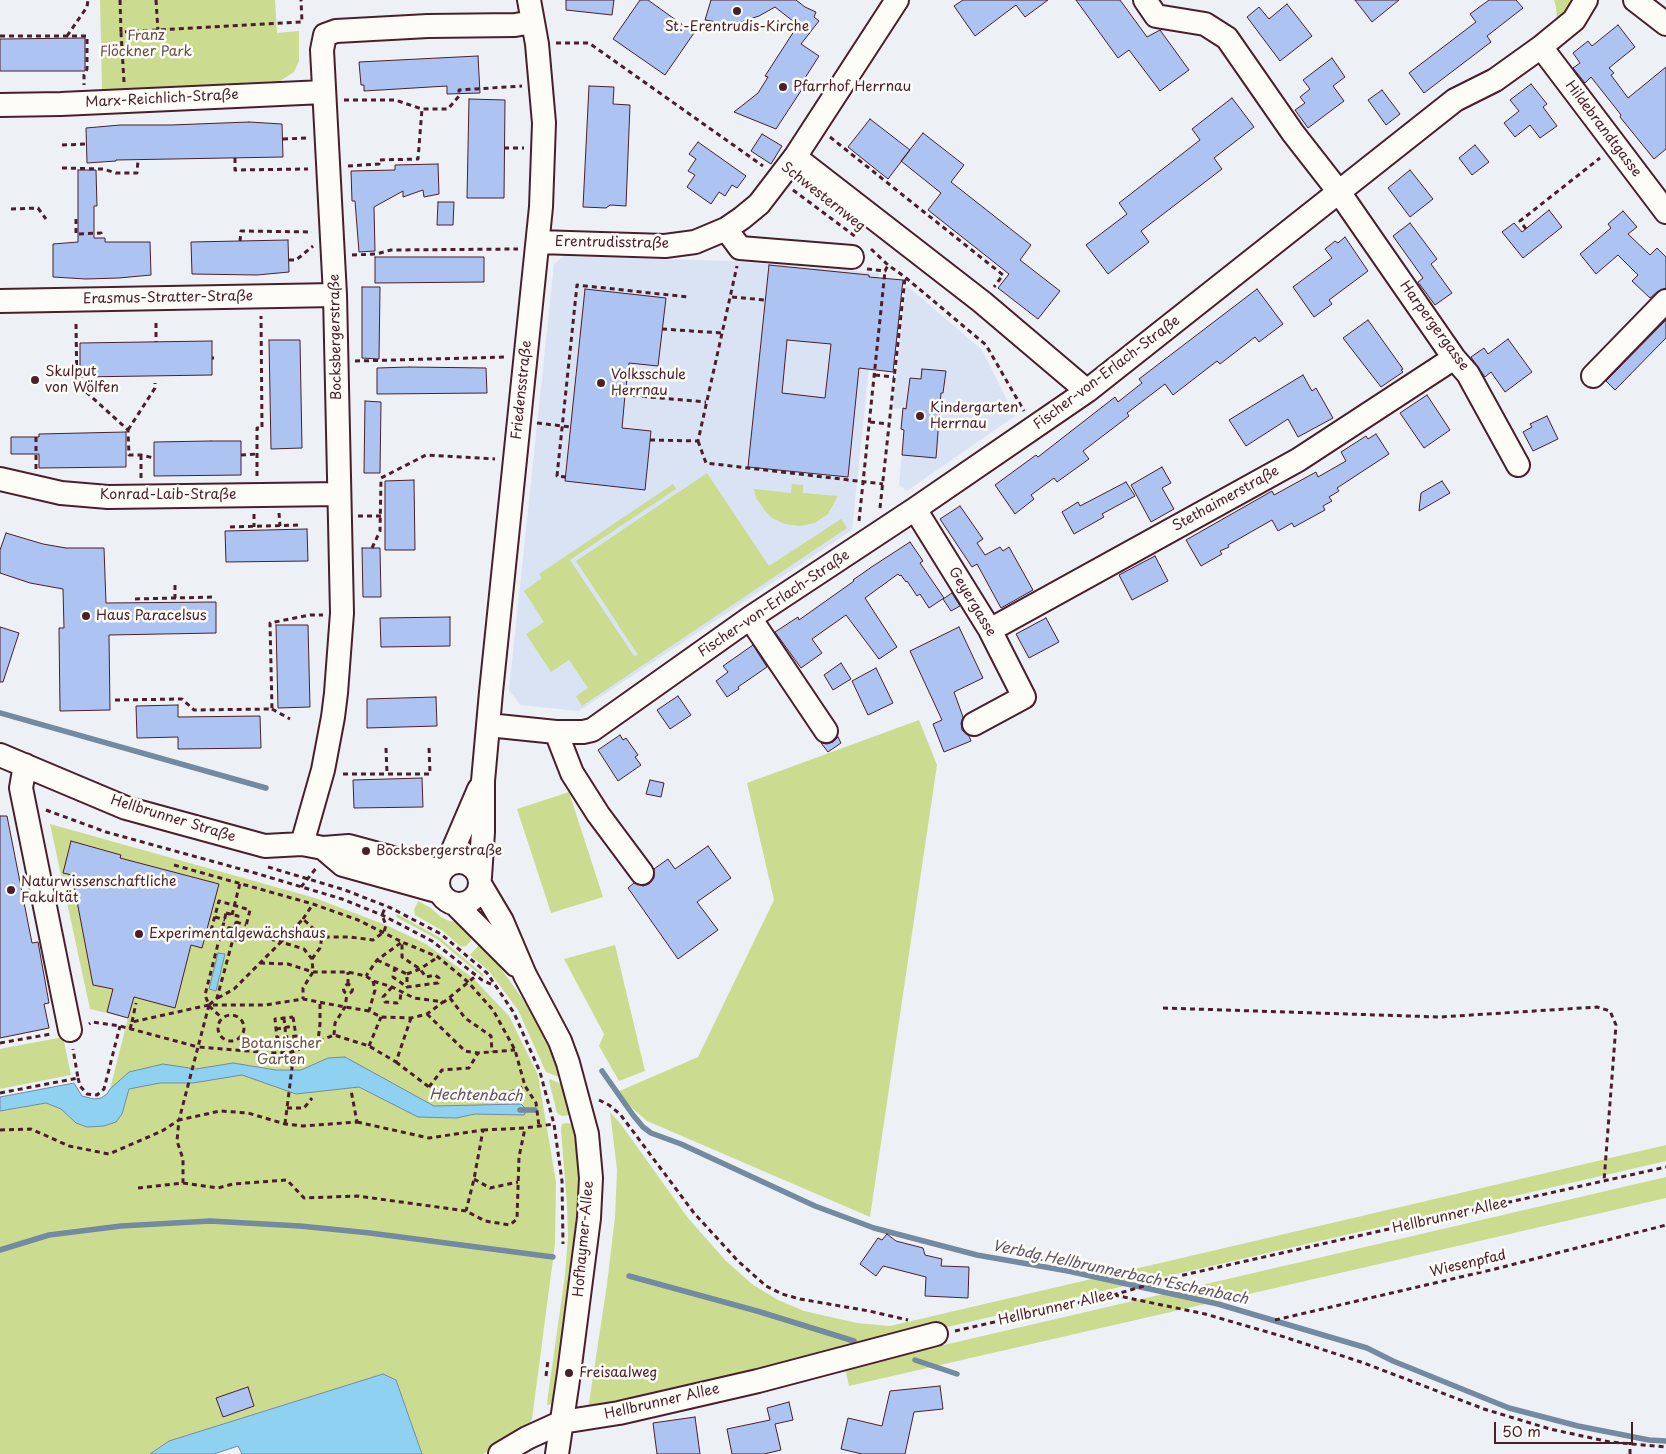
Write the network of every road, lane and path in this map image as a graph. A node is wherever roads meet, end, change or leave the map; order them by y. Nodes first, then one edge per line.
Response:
1 (88, 0) edge
2 (120, 0) edge
3 (156, 0) edge
4 (301, 0) edge
5 (529, 0) edge
6 (897, 0) edge
7 (1145, 0) edge
8 (1586, 0) edge
9 (1635, 0) edge
10 (533, 22) junction
11 (1666, 24) edge
12 (158, 31) junction
13 (122, 32) junction
14 (0, 36) edge
15 (66, 36) junction
16 (551, 43) dead end
17 (1541, 47) junction
18 (525, 86) dead end
19 (124, 89) dead end
20 (84, 93) dead end
21 (333, 96) junction
22 (0, 104) edge
23 (422, 109) junction
24 (816, 126) junction
25 (309, 138) dead end
26 (283, 139) dead end
27 (87, 144) dead end
28 (62, 145) dead end
29 (1616, 146) junction
30 (504, 148) dead end
31 (528, 148) dead end
32 (795, 157) junction
33 (235, 158) dead end
34 (138, 160) dead end
35 (346, 166) dead end
36 (62, 168) dead end
37 (310, 169) dead end
38 (779, 179) junction
39 (1339, 192) junction
40 (11, 209) dead end
41 (1666, 212) edge
42 (46, 219) dead end
43 (76, 219) dead end
44 (726, 229) junction
45 (1526, 229) dead end
46 (313, 232) dead end
47 (101, 238) dead end
48 (240, 241) dead end
49 (530, 245) junction
50 (313, 246) dead end
51 (860, 248) junction
52 (343, 255) dead end
53 (289, 260) dead end
54 (738, 262) dead end
55 (885, 271) dead end
56 (905, 277) junction
57 (335, 295) junction
58 (688, 297) dead end
59 (732, 297) junction
60 (766, 300) dead end
61 (0, 301) edge
62 (1666, 301) edge
63 (982, 302) junction
64 (260, 307) dead end
65 (156, 323) dead end
66 (76, 324) dead end
67 (662, 329) dead end
68 (722, 333) junction
69 (156, 342) dead end
70 (510, 357) dead end
71 (1454, 358) junction
72 (346, 362) dead end
73 (874, 375) junction
74 (1593, 376) dead end
75 (894, 377) junction
76 (155, 383) dead end
77 (84, 384) dead end
78 (76, 390) dead end
79 (1087, 391) junction
80 (614, 394) dead end
81 (706, 402) junction
82 (869, 422) junction
83 (534, 423) dead end
84 (889, 424) junction
85 (562, 426) junction
86 (571, 427) dead end
87 (128, 430) junction
88 (1032, 430) junction
89 (36, 437) dead end
90 (650, 440) dead end
91 (698, 441) junction
92 (241, 454) dead end
93 (257, 454) junction
94 (141, 455) junction
95 (154, 458) dead end
96 (499, 459) dead end
97 (1518, 466) dead end
98 (566, 477) dead end
99 (36, 478) dead end
100 (0, 479) edge
101 (863, 482) junction
102 (258, 484) dead end
103 (883, 484) junction
104 (141, 487) dead end
105 (338, 494) junction
106 (915, 509) junction
107 (880, 513) dead end
108 (350, 516) dead end
109 (380, 516) junction
110 (386, 516) dead end
111 (302, 525) dead end
112 (230, 527) dead end
113 (866, 542) junction
114 (372, 548) dead end
115 (175, 585) dead end
116 (214, 597) dead end
117 (175, 598) junction
118 (135, 599) dead end
119 (342, 613) junction
120 (750, 618) junction
121 (990, 630) junction
122 (115, 700) dead end
123 (272, 709) junction
124 (290, 719) dead end
125 (974, 724) dead end
126 (488, 725) junction
127 (826, 731) dead end
128 (556, 732) junction
129 (429, 747) dead end
130 (386, 748) dead end
131 (0, 755) edge
132 (25, 765) junction
133 (323, 770) junction
134 (387, 774) junction
135 (483, 781) junction
136 (24, 803) junction
137 (312, 846) junction
138 (174, 865) dead end
139 (266, 867) dead end
140 (642, 873) dead end
141 (480, 881) junction
142 (240, 883) junction
143 (446, 884) junction
144 (313, 904) junction
145 (234, 906) junction
146 (386, 906) junction
147 (232, 915) junction
148 (382, 915) junction
149 (215, 917) junction
150 (303, 919) junction
151 (224, 920) junction
152 (236, 922) junction
153 (246, 925) junction
154 (229, 927) junction
155 (244, 932) junction
156 (384, 932) junction
157 (220, 936) junction
158 (322, 937) junction
159 (226, 938) junction
160 (233, 939) junction
161 (281, 942) junction
162 (402, 942) junction
163 (438, 957) junction
164 (312, 959) junction
165 (377, 960) junction
166 (260, 963) junction
167 (395, 967) junction
168 (420, 969) junction
169 (313, 972) junction
170 (348, 972) junction
171 (407, 974) junction
172 (477, 975) junction
173 (525, 975) junction
174 (366, 976) junction
175 (373, 981) junction
176 (468, 982) junction
177 (493, 985) junction
178 (392, 987) junction
179 (407, 987) junction
180 (401, 992) junction
181 (217, 998) junction
182 (450, 998) junction
183 (303, 999) junction
184 (320, 1002) junction
185 (444, 1002) junction
186 (136, 1003) dead end
187 (209, 1005) junction
188 (345, 1007) junction
189 (1164, 1008) dead end
190 (369, 1010) junction
191 (428, 1014) junction
192 (381, 1017) junction
193 (222, 1018) junction
194 (284, 1018) junction
195 (411, 1018) junction
196 (92, 1022) dead end
197 (132, 1022) junction
198 (120, 1026) junction
199 (294, 1026) junction
200 (276, 1028) junction
201 (285, 1028) junction
202 (130, 1029) junction
203 (70, 1030) junction
204 (334, 1035) junction
205 (292, 1036) junction
206 (286, 1037) junction
207 (318, 1041) junction
208 (0, 1043) edge
209 (370, 1046) junction
210 (198, 1047) junction
211 (515, 1050) junction
212 (293, 1052) junction
213 (492, 1052) junction
214 (478, 1053) junction
215 (396, 1062) junction
216 (78, 1078) junction
217 (526, 1086) junction
218 (429, 1087) junction
219 (351, 1090) dead end
220 (0, 1093) edge
221 (312, 1098) dead end
222 (597, 1098) dead end
223 (287, 1108) junction
224 (179, 1120) junction
225 (357, 1122) junction
226 (285, 1124) junction
227 (554, 1124) junction
228 (540, 1126) junction
229 (525, 1128) junction
230 (0, 1130) edge
231 (483, 1130) junction
232 (1666, 1167) edge
233 (474, 1180) junction
234 (1604, 1181) junction
235 (518, 1182) junction
236 (183, 1183) junction
237 (138, 1188) dead end
238 (466, 1211) junction
239 (1666, 1225) edge
240 (563, 1245) dead end
241 (1113, 1295) junction
242 (1275, 1320) dead end
243 (936, 1334) junction
244 (548, 1358) dead end
245 (546, 1377) dead end
246 (562, 1422) junction
247 (1630, 1444) junction
248 (1666, 1447) edge
249 (500, 1454) edge
250 (557, 1454) edge
251 (1630, 1454) edge

1 - 15 path
2 - 13 path
3 - 12 path
4 - 12 path
5 - 10 street, Friedensstraße
6 - 24 street, Erentrudisstraße
7 - 39 street, Harpergergasse
8 - 17 street, Fischer-von-Erlach-Straße
9 - 11 street
10 - 21 street, Bocksbergerstraße
10 - 49 street, Friedensstraße
12 - 13 path
13 - 19 path
14 - 15 path
15 - 20 path
16 - 38 path, Schwesternweg
17 - 29 street, Hildebrandtgasse
17 - 39 street, Fischer-von-Erlach-Straße
18 - 23 path
21 - 22 street, Marx-Reichlich-Straße
21 - 23 path
21 - 57 street, Bocksbergerstraße
23 - 35 path
24 - 32 street, Erentrudisstraße
24 - 63 path
25 - 26 path
27 - 28 path
29 - 41 street, Hildebrandtgasse
29 - 45 path
30 - 31 path
32 - 38 street, Erentrudisstraße
32 - 63 street
33 - 37 path
34 - 36 path
38 - 44 street, Erentrudisstraße
38 - 51 path, Schwesternweg
39 - 71 street, Harpergergasse
39 - 79 street, Fischer-von-Erlach-Straße
40 - 42 path
43 - 47 path
44 - 49 street, Erentrudisstraße
44 - 51 street
46 - 48 path
49 - 52 path
49 - 126 street, Friedensstraße
50 - 53 path
51 - 56 path, Schwesternweg
54 - 59 path
55 - 73 path
56 - 75 path
56 - 88 path, Schwesternweg
57 - 61 street, Erasmus-Stratter-Straße
57 - 105 street, Bocksbergerstraße
58 - 85 path
59 - 60 path
59 - 68 path
62 - 74 street
63 - 79 street
64 - 93 path
65 - 69 path
66 - 78 path
67 - 68 path
68 - 81 path
70 - 72 path
71 - 97 street, Harpergergasse
71 - 121 street, Stethaimerstraße
73 - 75 path
73 - 82 path
75 - 84 path
76 - 87 path
77 - 87 path
79 - 88 street, Fischer-von-Erlach-Straße
80 - 81 path
81 - 91 path
82 - 84 path
82 - 101 path
83 - 85 path
84 - 103 path
85 - 86 path
85 - 98 path
87 - 94 path
88 - 106 street, Fischer-von-Erlach-Straße
89 - 99 path
90 - 91 path
91 - 101 path
92 - 93 path
93 - 102 path
94 - 95 path
94 - 104 path
96 - 109 path
100 - 105 street, Konrad-Laib-Straße
101 - 103 path
101 - 113 path
103 - 107 path
105 - 119 street, Bocksbergerstraße
106 - 113 street, Fischer-von-Erlach-Straße
106 - 121 street, Geyergasse
108 - 109 path
109 - 110 path
109 - 114 path
111 - 112 path
113 - 120 street, Fischer-von-Erlach-Straße
115 - 117 path
116 - 117 path
117 - 118 path
119 - 123 path
119 - 133 street, Bocksbergerstraße
120 - 127 street
120 - 128 street, Fischer-von-Erlach-Straße
121 - 125 street, Geyergasse
122 - 123 path
123 - 124 path
126 - 128 street, Fischer-von-Erlach-Straße
126 - 135 street, Friedensstraße
128 - 140 street
129 - 134 path
130 - 134 path
131 - 132 street, Hellbrunner Straße
132 - 136 street
132 - 137 street, Hellbrunner Straße
133 - 134 path
133 - 137 street, Bocksbergerstraße
135 - 141 street, Friedensstraße
135 - 143 street, Friedensstraße
136 - 148 path
136 - 203 street
137 - 143 street
138 - 142 path
139 - 146 path
141 - 143 street
141 - 143 street
141 - 173 street, Hofhaymer-Allee
142 - 144 path
142 - 145 path
143 - 173 street, Hofhaymer-Allee
144 - 150 path
144 - 156 path
145 - 147 path
145 - 149 path
145 - 153 path
146 - 148 path
146 - 177 path
147 - 151 path
147 - 152 path
148 - 156 path
148 - 172 path
149 - 151 path
149 - 157 path
150 - 158 path
150 - 161 path
151 - 154 path
152 - 153 path
152 - 154 path
153 - 155 path
154 - 159 path
155 - 160 path
155 - 161 path
156 - 158 path
156 - 162 path
157 - 159 path
157 - 187 path
158 - 164 path
159 - 160 path
160 - 181 path
161 - 164 path
161 - 166 path
162 - 163 path
162 - 165 path
162 - 168 path
163 - 168 path
163 - 176 path
164 - 169 path
165 - 167 path
165 - 174 path
166 - 169 path
166 - 181 path
167 - 171 path
167 - 179 path
168 - 171 path
168 - 179 path
169 - 170 path
169 - 183 path
170 - 174 path
170 - 188 path
171 - 179 path
172 - 176 path
172 - 177 path
173 - 246 street, Hofhaymer-Allee
174 - 175 path
175 - 178 path
175 - 190 path
176 - 182 path
176 - 211 path
177 - 227 path
178 - 180 path
178 - 180 path
180 - 185 path
181 - 187 path
182 - 185 path
182 - 213 path
183 - 184 path
183 - 187 path
184 - 188 path
184 - 207 path
185 - 191 path
186 - 197 path
187 - 193 path
187 - 197 path
187 - 210 path
188 - 190 path
188 - 204 path
189 - 234 path
190 - 192 path
191 - 195 path
191 - 214 path
192 - 195 path
192 - 209 path
193 - 193 path
194 - 199 path
194 - 200 path
194 - 201 path
195 - 215 path
196 - 198 path
197 - 202 path
198 - 202 path
198 - 216 path
199 - 201 path
199 - 205 path
200 - 201 path
200 - 206 path
201 - 206 path
202 - 210 path
203 - 208 path
203 - 216 path
204 - 207 path
204 - 209 path
205 - 206 path
205 - 212 path
207 - 212 path
209 - 215 path
210 - 212 path
210 - 224 path
211 - 213 path
211 - 217 path
212 - 223 path
213 - 214 path
214 - 218 path
215 - 218 path
216 - 220 path
217 - 218 path
217 - 228 path
219 - 225 path
221 - 223 path
222 - 243 path
223 - 226 path
224 - 226 path
224 - 230 path
224 - 236 path
225 - 226 path
225 - 231 path
227 - 228 path
227 - 240 path
228 - 229 path
229 - 231 path
229 - 235 path
231 - 233 path
232 - 234 path, Hellbrunner Allee
233 - 235 path
233 - 238 path
234 - 241 path, Hellbrunner Allee
235 - 238 path
236 - 237 path
236 - 238 path
239 - 242 path, Wiesenpfad
241 - 243 path, Hellbrunner Allee
241 - 247 path
243 - 246 street, Hellbrunner Allee
244 - 245 path
246 - 249 street
246 - 250 street, Hofhaymer-Allee
247 - 248 path
247 - 251 path

